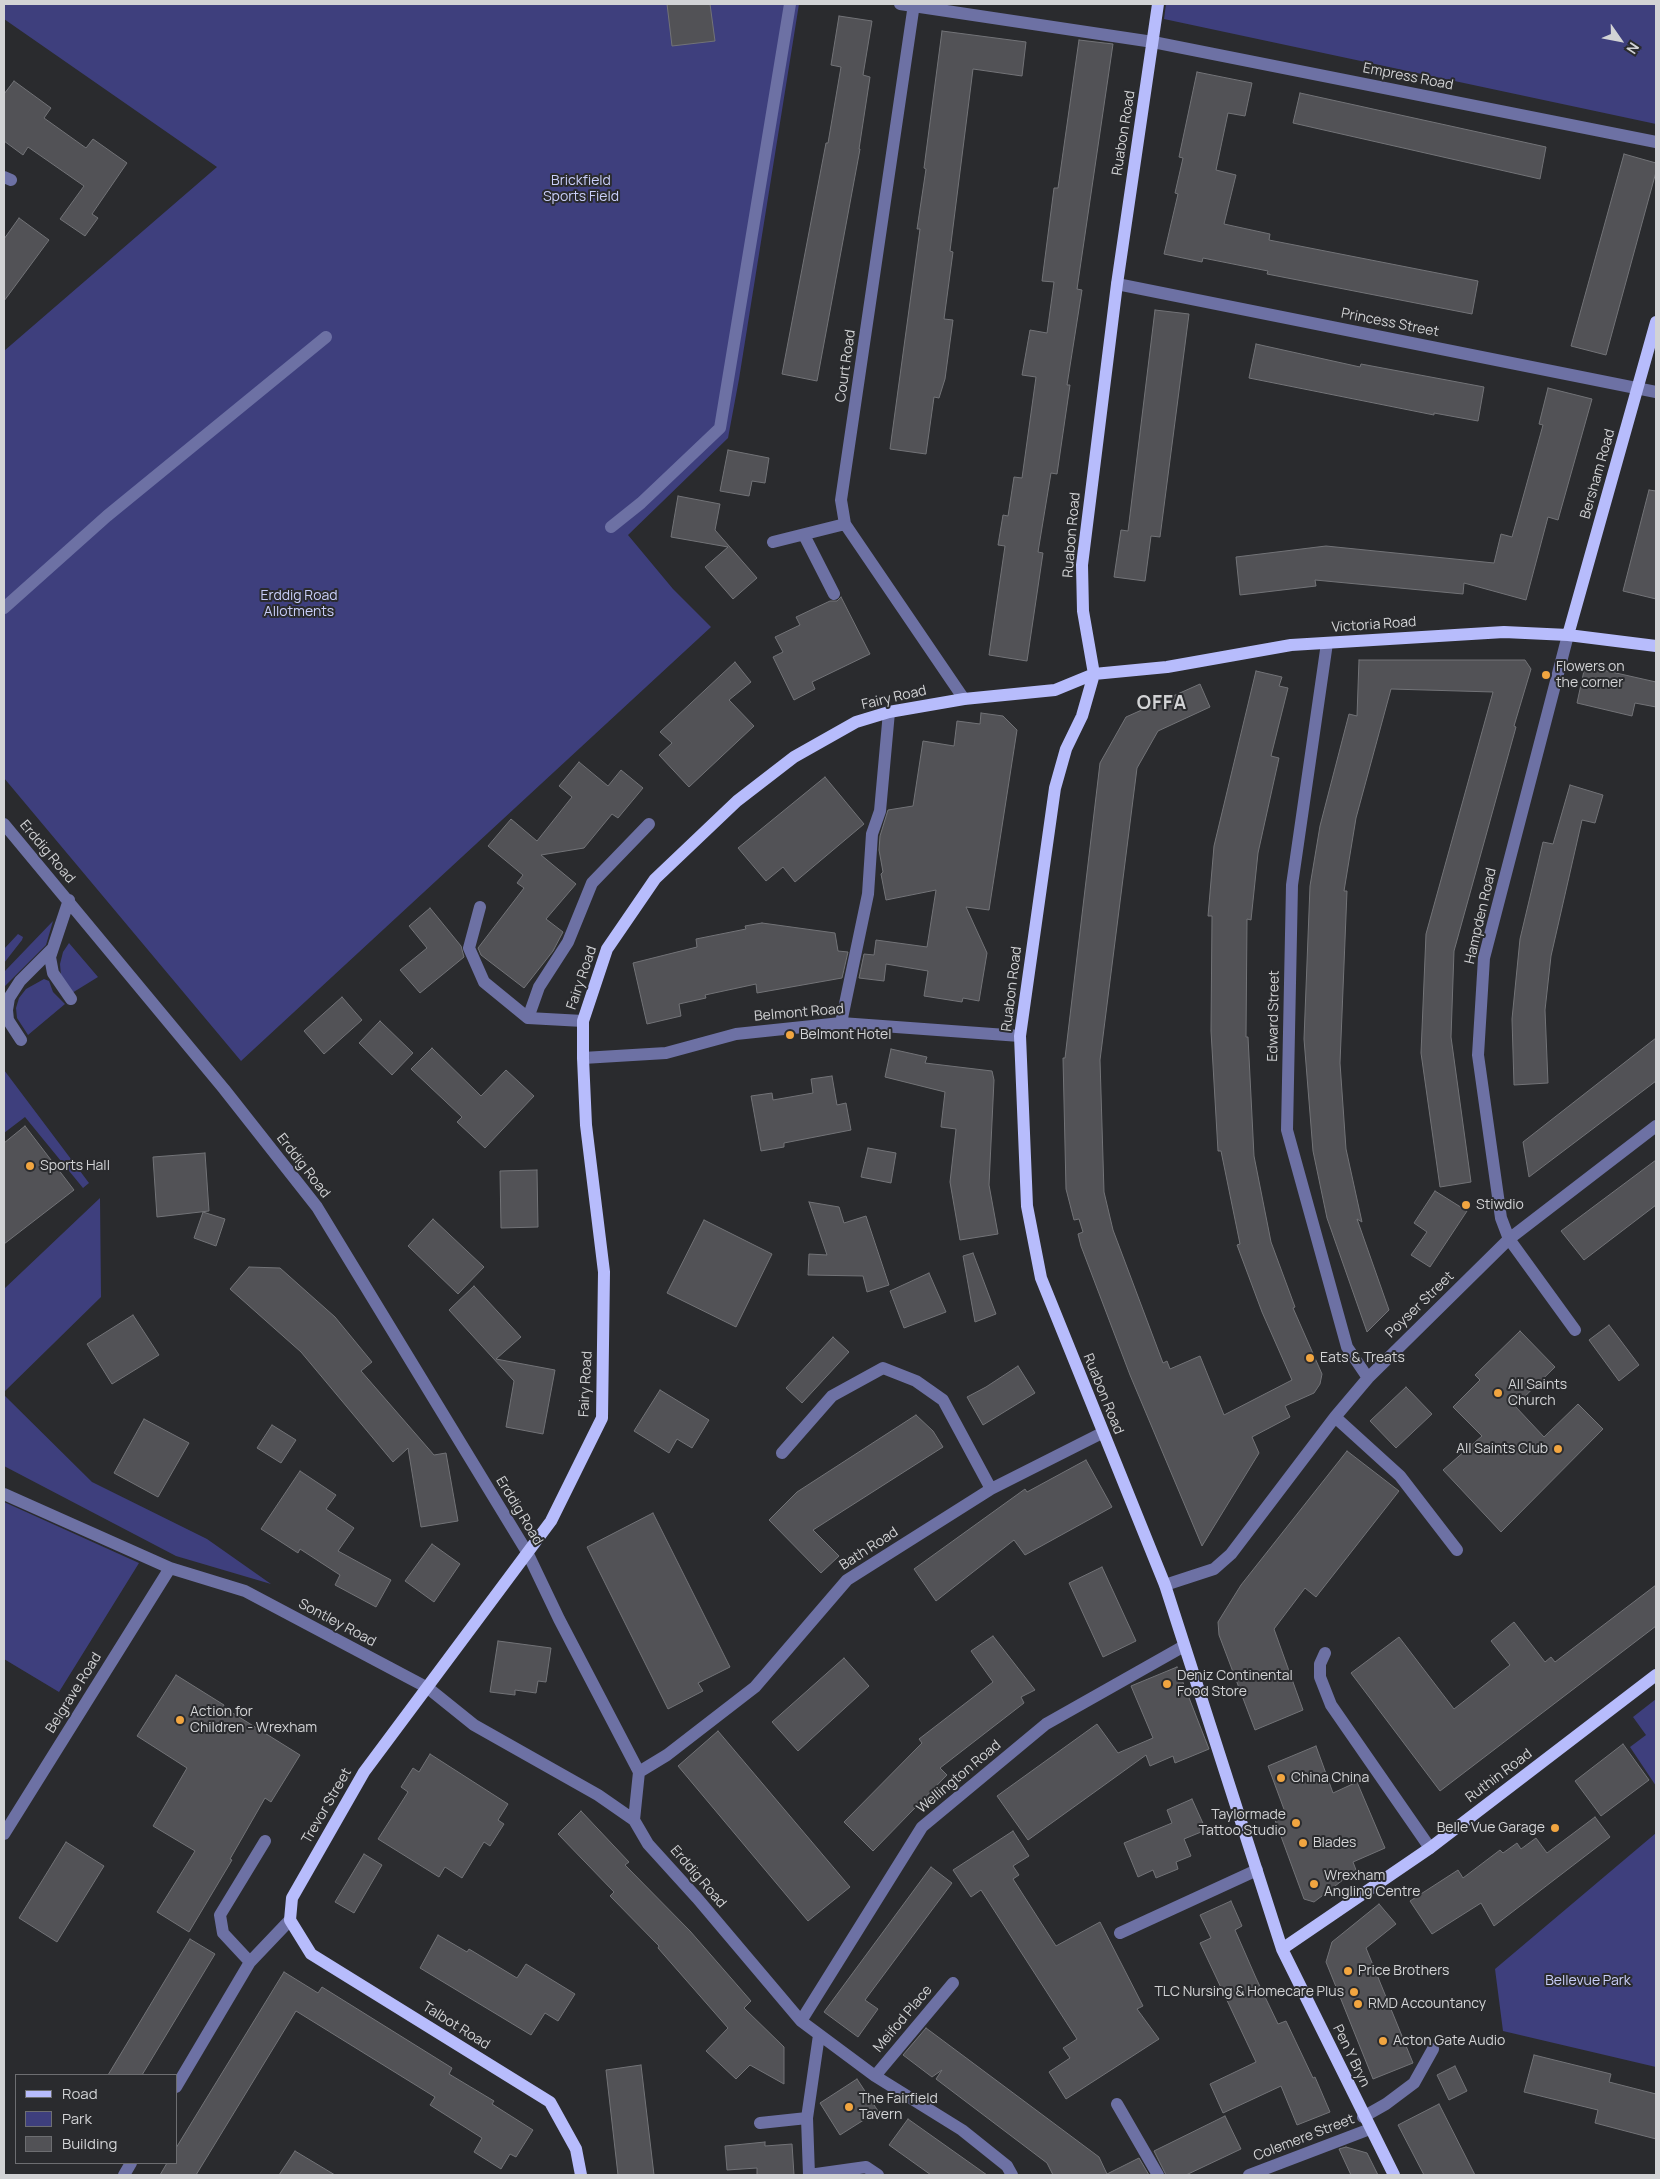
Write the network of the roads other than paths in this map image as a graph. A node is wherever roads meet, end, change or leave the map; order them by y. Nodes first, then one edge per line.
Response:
1 (790, 4) edge
2 (900, 4) edge
3 (1158, 4) edge
4 (914, 5) edge
5 (1153, 42) junction
6 (1656, 142) edge
7 (1117, 284) junction
8 (1656, 322) edge
9 (326, 338) dead end
10 (1638, 388) junction
11 (1656, 392) edge
12 (845, 524) junction
13 (610, 527) dead end
14 (804, 534) junction
15 (774, 542) dead end
16 (834, 594) dead end
17 (4, 608) edge
18 (1568, 635) junction
19 (1326, 643) junction
20 (1656, 646) edge
21 (1094, 674) junction
22 (964, 699) junction
23 (890, 712) junction
24 (4, 824) edge
25 (649, 824) dead end
26 (69, 900) junction
27 (480, 907) dead end
28 (52, 949) junction
29 (71, 999) dead end
30 (5, 1010) edge
31 (528, 1018) junction
32 (583, 1021) junction
33 (841, 1023) junction
34 (1020, 1036) junction
35 (21, 1040) dead end
36 (582, 1058) junction
37 (1656, 1126) edge
38 (1509, 1239) junction
39 (1575, 1330) dead end
40 (1368, 1378) junction
41 (1334, 1417) junction
42 (1102, 1433) junction
43 (782, 1453) dead end
44 (991, 1489) junction
45 (4, 1494) edge
46 (1457, 1550) dead end
47 (527, 1552) junction
48 (170, 1568) junction
49 (1164, 1585) junction
50 (1184, 1646) junction
51 (1325, 1653) dead end
52 (1656, 1674) edge
53 (428, 1688) junction
54 (639, 1772) junction
55 (634, 1820) junction
56 (4, 1834) edge
57 (265, 1841) dead end
58 (1430, 1848) junction
59 (1257, 1870) junction
60 (290, 1920) junction
61 (1120, 1933) dead end
62 (1282, 1949) junction
63 (250, 1962) junction
64 (953, 1983) dead end
65 (801, 2022) junction
66 (819, 2035) junction
67 (1433, 2049) dead end
68 (875, 2076) junction
69 (178, 2084) edge
70 (1117, 2104) dead end
71 (1364, 2116) junction
72 (807, 2118) junction
73 (760, 2123) dead end
74 (1370, 2129) junction
75 (130, 2164) edge
76 (124, 2175) edge
77 (581, 2175) edge
78 (809, 2175) edge
79 (878, 2175) edge
80 (1012, 2175) edge
81 (1158, 2175) edge
82 (1249, 2175) edge
83 (1394, 2175) edge

1 - 13 street
2 - 4 street, Empress Road
3 - 5 main road, Ruabon Road
4 - 5 street, Empress Road
4 - 12 street, Court Road
5 - 6 street, Empress Road
5 - 7 main road, Ruabon Road
7 - 10 street, Princess Street
7 - 21 main road, Ruabon Road
8 - 10 main road, Bersham Road
9 - 17 street
10 - 11 street, Princess Street
10 - 18 main road, Bersham Road
12 - 14 street
12 - 22 street, Court Road
14 - 15 street
14 - 16 street
18 - 19 main road, Victoria Road
18 - 20 main road, Victoria Road
18 - 38 street, Hampden Road
19 - 21 main road, Victoria Road
19 - 40 street, Edward Street
21 - 22 main road, Fairy Road
21 - 34 main road, Ruabon Road
22 - 23 main road, Fairy Road
23 - 32 main road, Fairy Road
23 - 33 street
24 - 26 street, Erddig Road
25 - 31 street
26 - 28 street
26 - 47 street, Erddig Road
27 - 31 street
28 - 29 street
28 - 30 street
30 - 35 street
31 - 32 street
32 - 36 main road, Fairy Road
33 - 34 street, Belmont Road
33 - 36 street, Belmont Road
34 - 42 main road, Ruabon Road
36 - 47 main road, Fairy Road
37 - 38 street, Poyser Street
38 - 39 street, Hampden Road
38 - 40 street, Poyser Street
40 - 41 street, Poyser Street
41 - 46 street
41 - 49 street, Poyser Street
42 - 44 street, Bath Road
42 - 49 main road, Ruabon Road
43 - 44 street
44 - 54 street, Bath Road
45 - 48 street, Sontley Road
47 - 53 main road, Trevor Street
47 - 54 street, Erddig Road
48 - 53 street, Sontley Road
48 - 56 street, Belgrave Road
49 - 50 main road, Ruabon Road
50 - 59 main road, Ruabon Road
50 - 65 street, Wellington Road
51 - 58 street
52 - 58 main road, Ruthin Road
53 - 55 street, Sontley Road
53 - 60 main road, Trevor Street
54 - 55 street
55 - 65 street, Erddig Road
57 - 63 street
58 - 62 main road, Ruthin Road
59 - 61 street
59 - 62 main road, Ruabon Road
60 - 63 street
60 - 77 main road, Talbot Road
62 - 71 main road, Pen Y Bryn
63 - 69 street
64 - 68 street, Meifod Place
65 - 66 street, Erddig Road
66 - 68 street, Erddig Road
66 - 72 street
67 - 71 street
68 - 80 street, Erddig Road
70 - 81 street
71 - 74 main road, Pen Y Bryn
72 - 73 street
72 - 78 street
74 - 82 street, Colemere Street
74 - 83 main road, Pen Y Bryn
75 - 76 street
78 - 79 street

